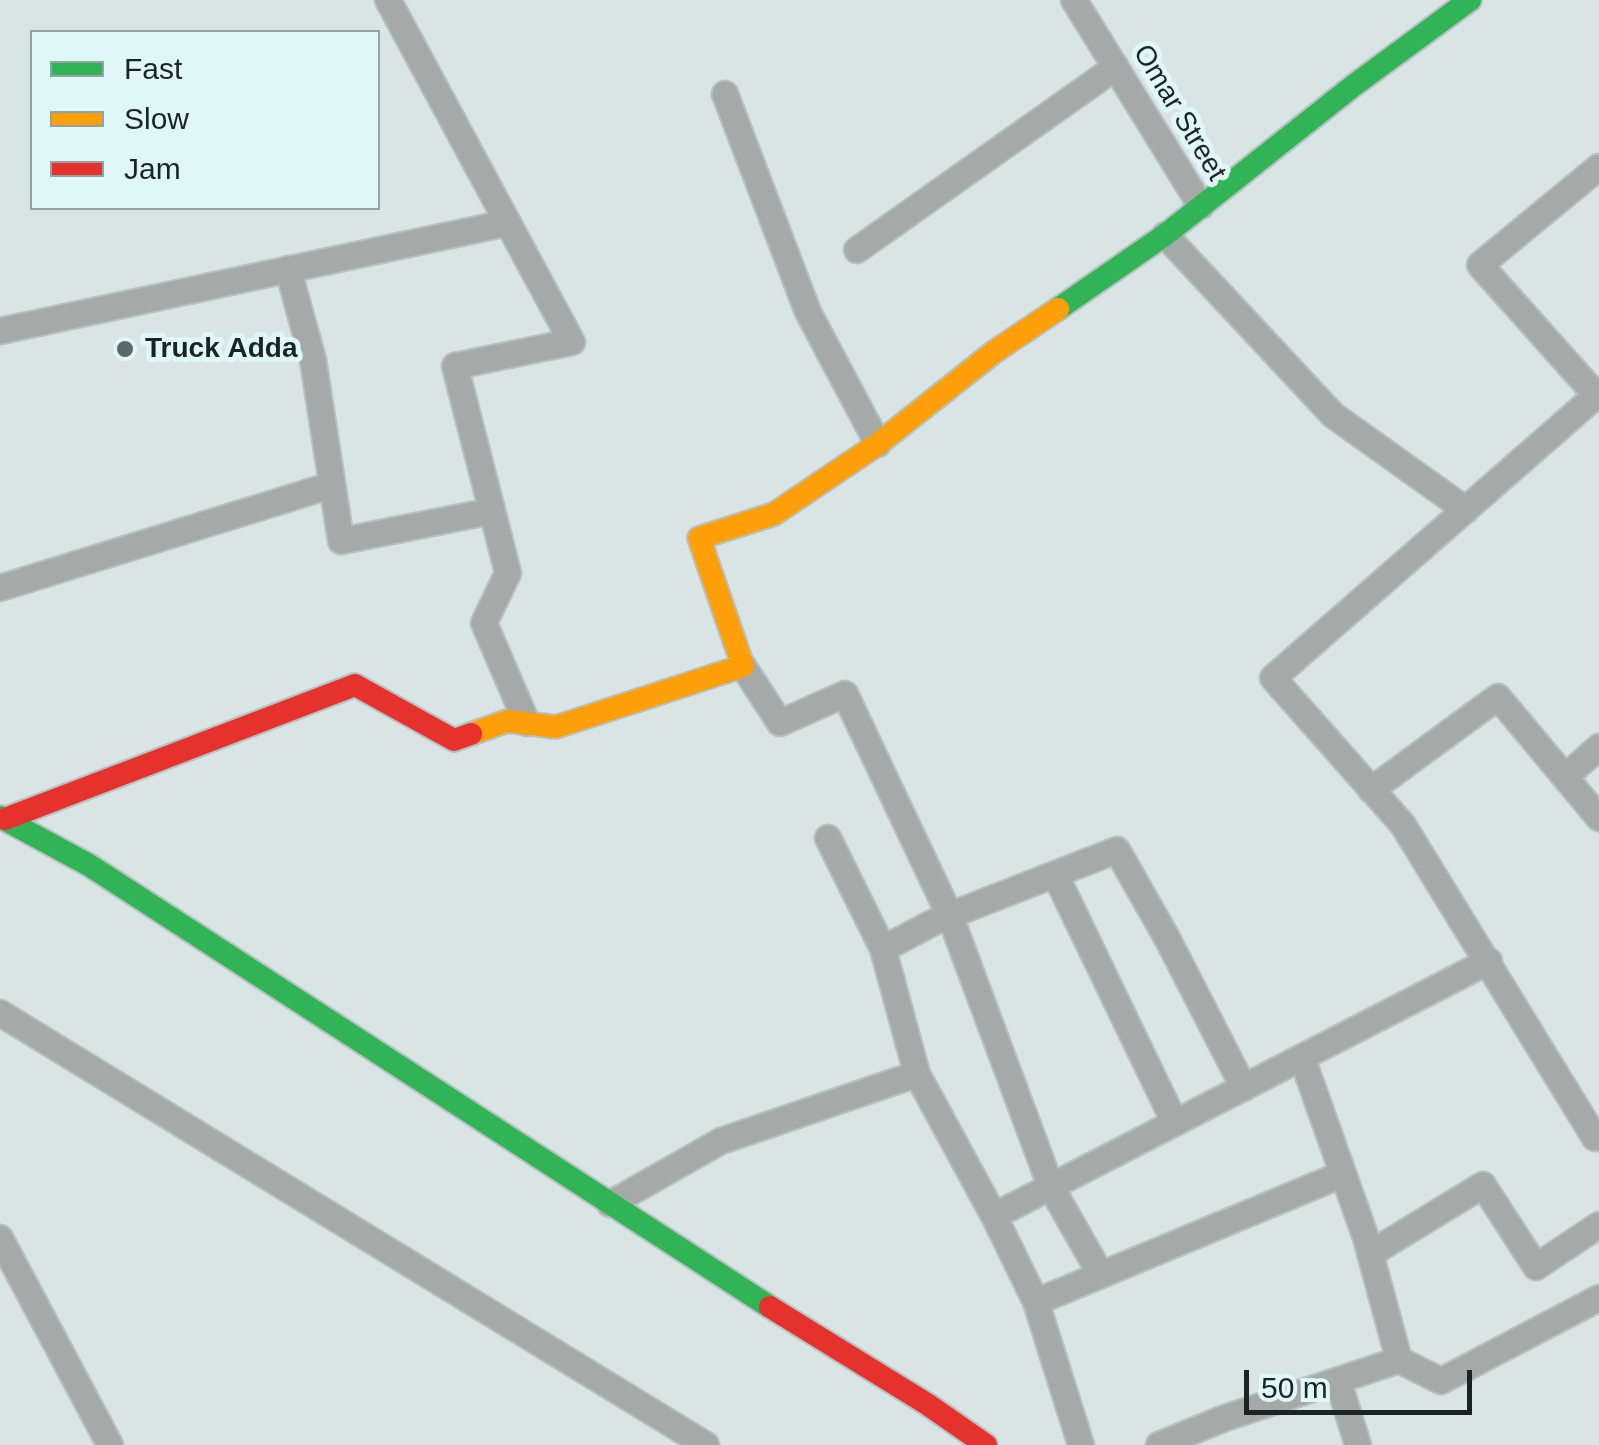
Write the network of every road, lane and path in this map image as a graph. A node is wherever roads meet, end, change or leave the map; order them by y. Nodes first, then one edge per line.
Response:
1 (388, 0) edge
2 (1074, 0) edge
3 (1470, 0) edge
4 (1116, 67) junction
5 (725, 94) dead end
6 (1599, 167) edge
7 (1201, 206) junction
8 (507, 223) junction
9 (1165, 234) junction
10 (857, 250) dead end
11 (288, 270) junction
12 (0, 331) edge
13 (1598, 394) edge
14 (878, 444) junction
15 (332, 484) junction
16 (1466, 510) junction
17 (492, 512) junction
18 (0, 588) edge
19 (742, 666) junction
20 (526, 723) junction
21 (1599, 747) edge
22 (1565, 777) junction
23 (1371, 790) junction
24 (3, 818) edge
25 (1599, 818) edge
26 (828, 838) dead end
27 (1055, 874) junction
28 (950, 916) junction
29 (883, 949) junction
30 (1489, 962) junction
31 (0, 1013) edge
32 (1302, 1058) junction
33 (916, 1074) junction
34 (1244, 1088) junction
35 (1176, 1123) junction
36 (1599, 1135) edge
37 (1343, 1174) junction
38 (1051, 1187) junction
39 (610, 1204) junction
40 (994, 1216) junction
41 (1599, 1225) edge
42 (1370, 1254) junction
43 (4, 1256) edge
44 (1101, 1275) junction
45 (1599, 1298) edge
46 (1036, 1302) junction
47 (1398, 1360) junction
48 (1338, 1381) junction
49 (698, 1443) edge
50 (110, 1445) edge
51 (986, 1445) edge
52 (1081, 1445) edge
53 (1159, 1445) edge
54 (1358, 1445) edge

1 - 8 street
2 - 4 street, Omar Street
3 - 7 street
4 - 7 street, Omar Street
4 - 10 street
5 - 14 street
6 - 13 street
7 - 9 street
8 - 11 street
8 - 17 street
9 - 14 street
9 - 16 street
11 - 12 street
11 - 15 street
13 - 16 street
14 - 19 street
15 - 17 street
15 - 18 street
16 - 23 street
17 - 20 street
19 - 20 street
19 - 28 street
20 - 24 street
21 - 22 street
22 - 23 street
22 - 25 street
23 - 30 street
24 - 39 street
26 - 29 street
27 - 28 street
27 - 34 street
27 - 35 street
28 - 29 street
28 - 38 street
29 - 33 street
30 - 32 street
30 - 36 street
31 - 49 street
32 - 34 street
32 - 37 street
33 - 39 street
33 - 40 street
34 - 35 street
35 - 38 street
37 - 42 street
37 - 44 street
38 - 40 street
38 - 44 street
39 - 51 street
40 - 46 street
41 - 42 street
42 - 47 street
43 - 50 street
44 - 46 street
45 - 47 street
46 - 52 street
47 - 48 street
48 - 53 street
48 - 54 street

